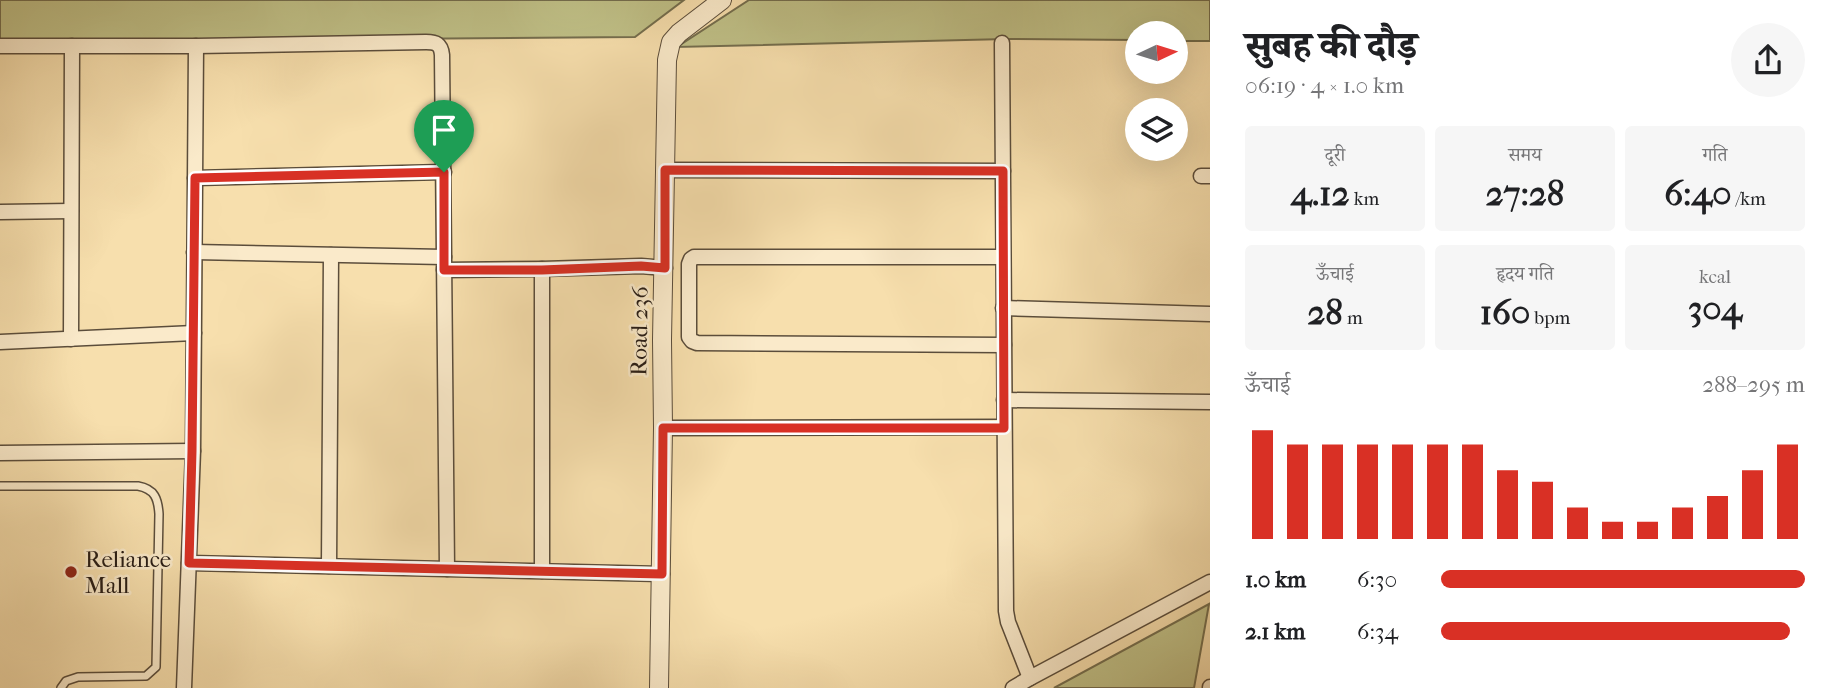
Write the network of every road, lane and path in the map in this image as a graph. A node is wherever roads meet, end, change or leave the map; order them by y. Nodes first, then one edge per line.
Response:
1 (722, 0) edge
2 (1002, 43) dead end
3 (0, 46) edge
4 (72, 46) junction
5 (196, 46) junction
6 (665, 170) junction
7 (1003, 171) junction
8 (444, 172) junction
9 (195, 178) junction
10 (71, 211) junction
11 (0, 212) edge
12 (194, 252) junction
13 (331, 255) junction
14 (1003, 257) junction
15 (444, 263) junction
16 (665, 268) junction
17 (542, 270) junction
18 (1003, 308) junction
19 (1210, 314) edge
20 (194, 333) junction
21 (71, 339) junction
22 (0, 342) edge
23 (1004, 345) junction
24 (1004, 400) junction
25 (1210, 402) edge
26 (663, 428) junction
27 (1004, 428) junction
28 (192, 451) junction
29 (0, 453) edge
30 (0, 486) edge
31 (189, 563) junction
32 (329, 566) junction
33 (447, 569) junction
34 (542, 571) junction
35 (662, 574) junction
36 (1210, 582) edge
37 (1030, 678) junction
38 (61, 688) edge
39 (184, 688) edge
40 (659, 688) edge
41 (1013, 688) edge

1 - 6 street, Road 236
2 - 7 street
3 - 4 street
4 - 5 street
4 - 10 street
5 - 8 street
5 - 9 street
6 - 7 street
6 - 16 street, Road 236
7 - 14 street
8 - 9 street
8 - 15 street
9 - 12 street
10 - 11 street
10 - 21 street
12 - 13 street
12 - 20 street
13 - 15 street
13 - 32 street
14 - 18 street
14 - 23 street
15 - 17 street
15 - 33 street
16 - 17 street
16 - 26 street, Road 236
17 - 34 street
18 - 19 street
18 - 23 street
20 - 21 street
20 - 28 street
21 - 22 street
23 - 24 street
24 - 25 street
24 - 27 street
26 - 27 street
26 - 35 street, Road 236
27 - 37 street
28 - 29 street
28 - 31 street
30 - 38 lane
31 - 32 street
31 - 39 street
32 - 33 street
33 - 34 street
34 - 35 street
35 - 40 street, Road 236
36 - 37 street
37 - 41 street

